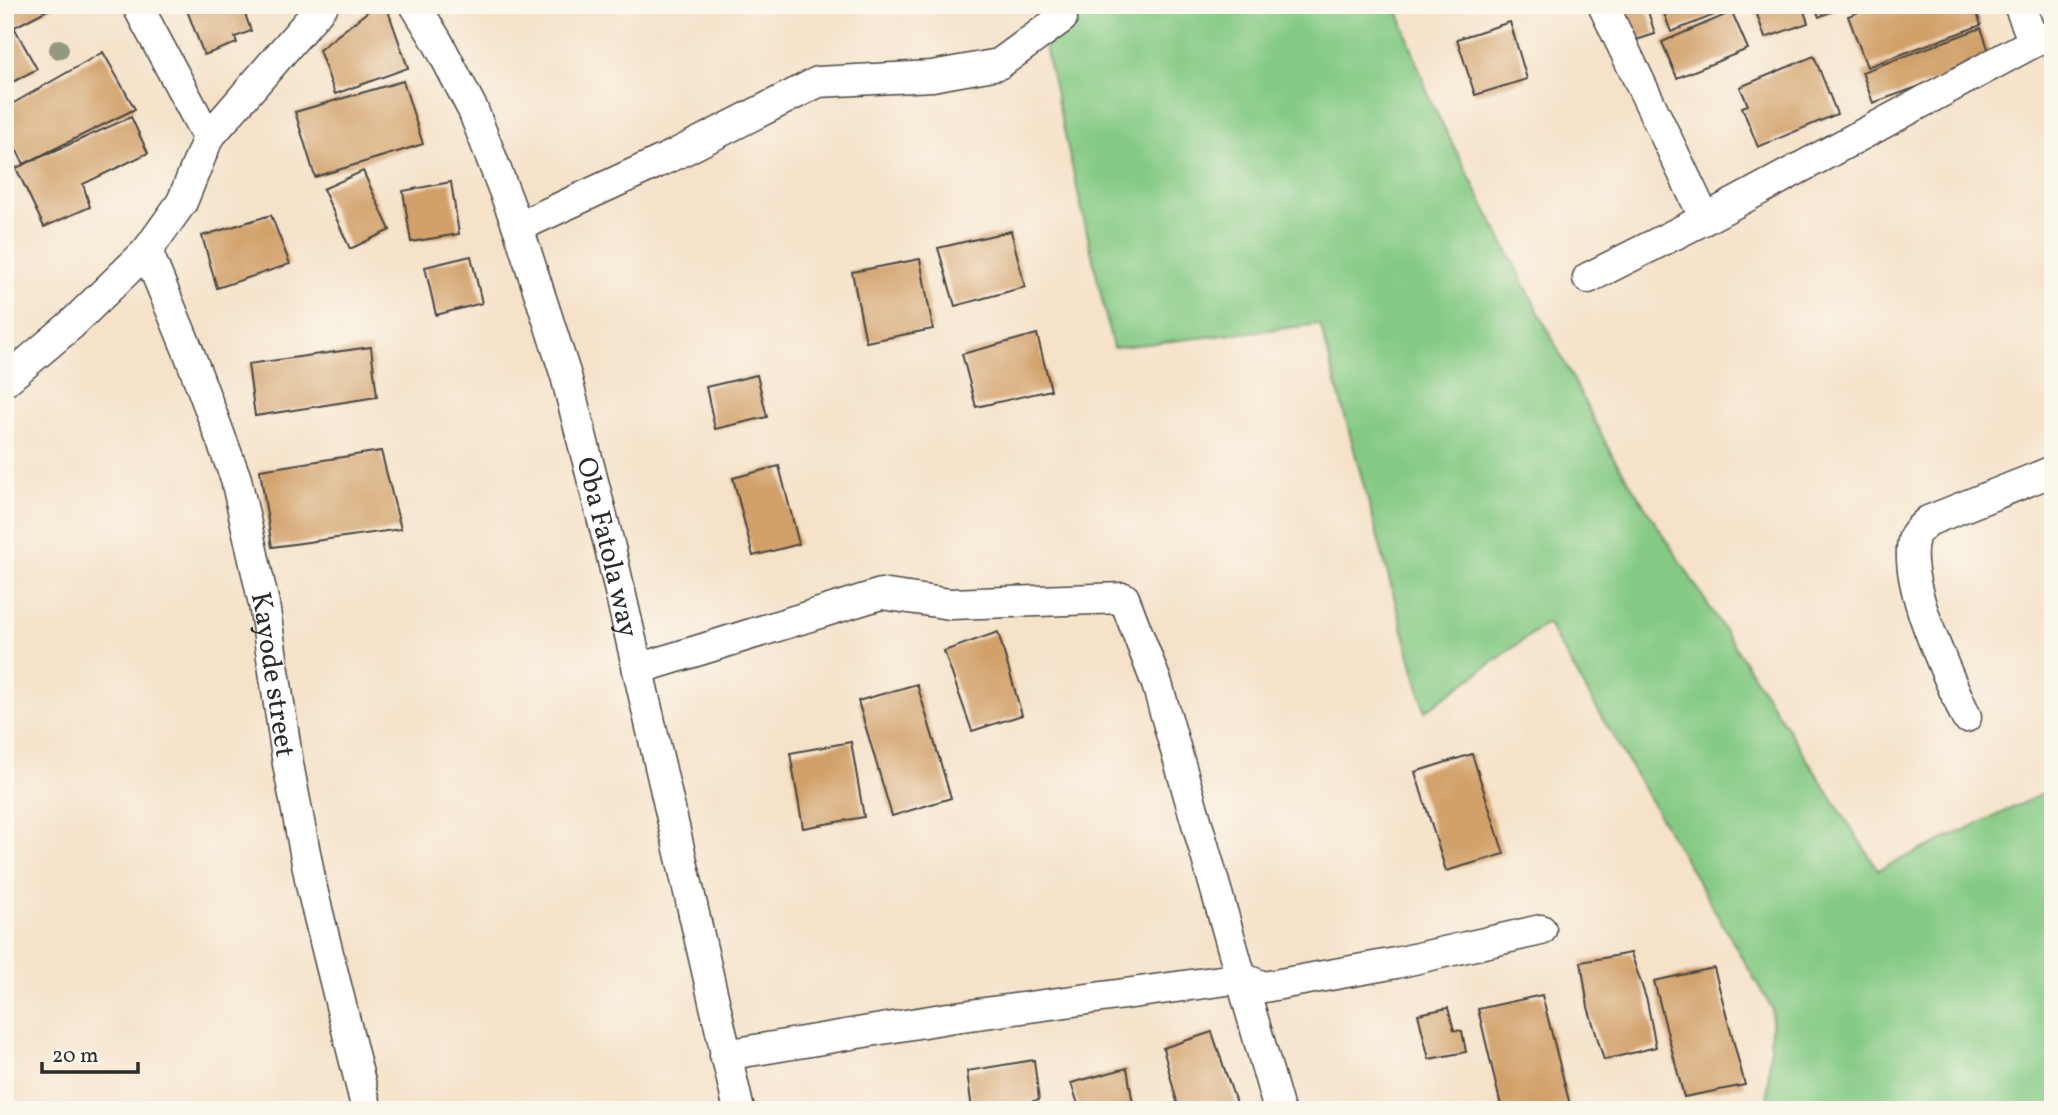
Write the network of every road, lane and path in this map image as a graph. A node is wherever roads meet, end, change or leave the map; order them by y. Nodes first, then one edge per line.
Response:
1 (137, 5) edge
2 (323, 5) edge
3 (415, 5) edge
4 (1604, 5) edge
5 (2019, 5) edge
6 (1062, 18) dead end
7 (2043, 39) edge
8 (208, 138) junction
9 (1705, 219) junction
10 (518, 228) junction
11 (148, 251) junction
12 (1588, 278) dead end
13 (5, 381) edge
14 (2053, 471) edge
15 (638, 669) junction
16 (1966, 717) dead end
17 (1541, 930) dead end
18 (1242, 978) junction
19 (725, 1055) junction
20 (367, 1110) edge
21 (739, 1110) edge
22 (1279, 1110) edge

1 - 8 street
2 - 8 street
3 - 10 street, Oba Fatola way
4 - 9 street
5 - 7 street
6 - 10 street
7 - 9 street
8 - 11 street
9 - 12 street
10 - 15 street, Oba Fatola way
11 - 13 street
11 - 20 street, Kayode street
14 - 16 street
15 - 18 street
15 - 19 street, Oba Fatola way
17 - 18 street
18 - 19 street
18 - 22 street
19 - 21 street, Oba Fatola way

